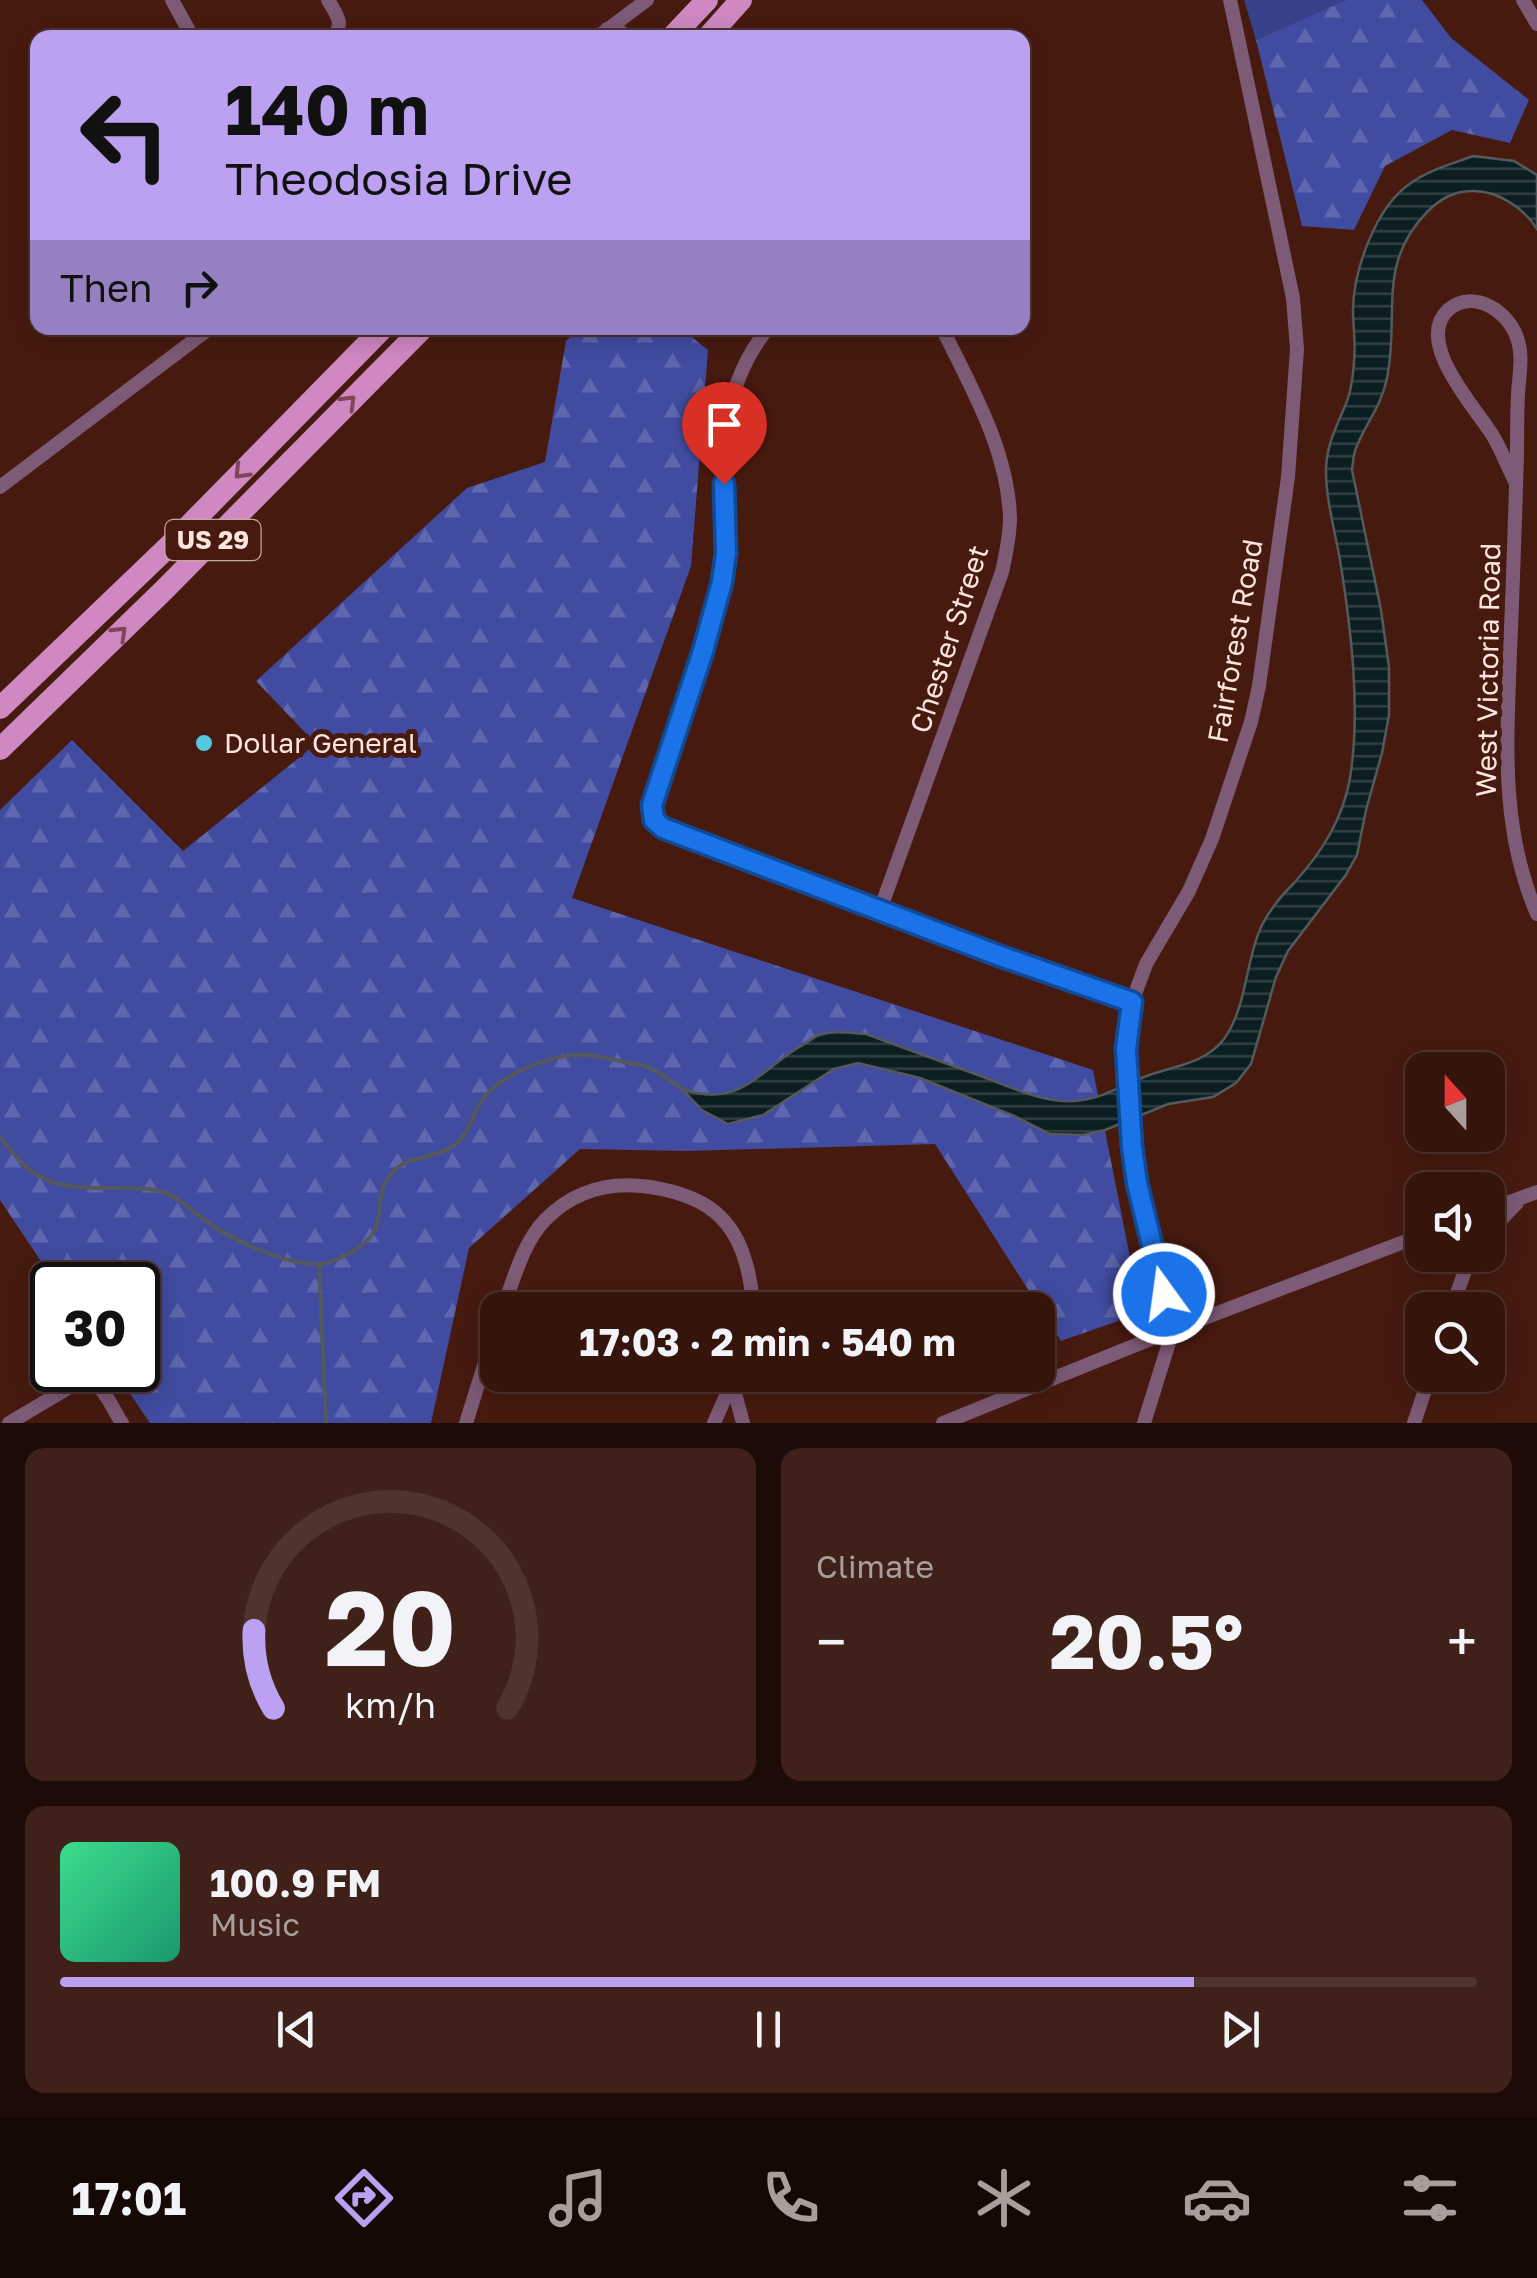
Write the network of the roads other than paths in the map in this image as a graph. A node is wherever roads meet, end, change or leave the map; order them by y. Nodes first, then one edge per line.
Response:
1 (172, 0) edge
2 (328, 0) edge
3 (647, 0) edge
4 (707, 0) edge
5 (741, 0) edge
6 (1230, 0) edge
7 (1524, 0) edge
8 (1537, 24) edge
9 (189, 30) edge
10 (339, 30) edge
11 (605, 30) edge
12 (678, 30) edge
13 (715, 30) edge
14 (201, 335) edge
15 (376, 335) edge
16 (406, 335) edge
17 (763, 335) edge
18 (945, 335) edge
19 (1516, 483) junction
20 (0, 487) edge
21 (191, 522) junction
22 (212, 542) junction
23 (54, 656) junction
24 (74, 677) junction
25 (0, 708) edge
26 (0, 749) edge
27 (880, 910) junction
28 (1537, 914) edge
29 (1132, 1002) junction
30 (1531, 1194) edge
31 (1505, 1204) edge
32 (1505, 1214) edge
33 (1405, 1241) edge
34 (509, 1292) edge
35 (752, 1292) edge
36 (1173, 1330) junction
37 (480, 1379) edge
38 (727, 1392) edge
39 (736, 1392) edge
40 (1424, 1392) edge
41 (9, 1423) edge
42 (122, 1423) edge
43 (466, 1423) edge
44 (714, 1423) edge
45 (743, 1423) edge
46 (943, 1423) edge
47 (1144, 1423) edge
48 (1414, 1423) edge

1 - 9 street
2 - 10 street
3 - 11 street
4 - 12 main road
5 - 13 main road
6 - 29 street, Fairforest Road
7 - 8 street
14 - 20 street
15 -> 21 main road, US 29
22 -> 16 main road, US 29
17 - 27 street
18 - 27 street, Chester Street
19 - 19 street, West Victoria Road
19 - 28 street, West Victoria Road
21 - 22 main road
21 - 23 main road, US 29
24 -> 22 main road, US 29
23 - 24 main road
23 - 25 main road, US 29
24 - 26 main road, US 29
27 - 29 street
29 - 36 street, Fairforest Road
30 - 31 street
30 - 32 street
33 - 36 street
34 - 35 street
36 - 46 street
36 - 47 street
37 - 43 street
38 - 44 street
39 - 45 street
40 - 48 street
41 - 42 street

